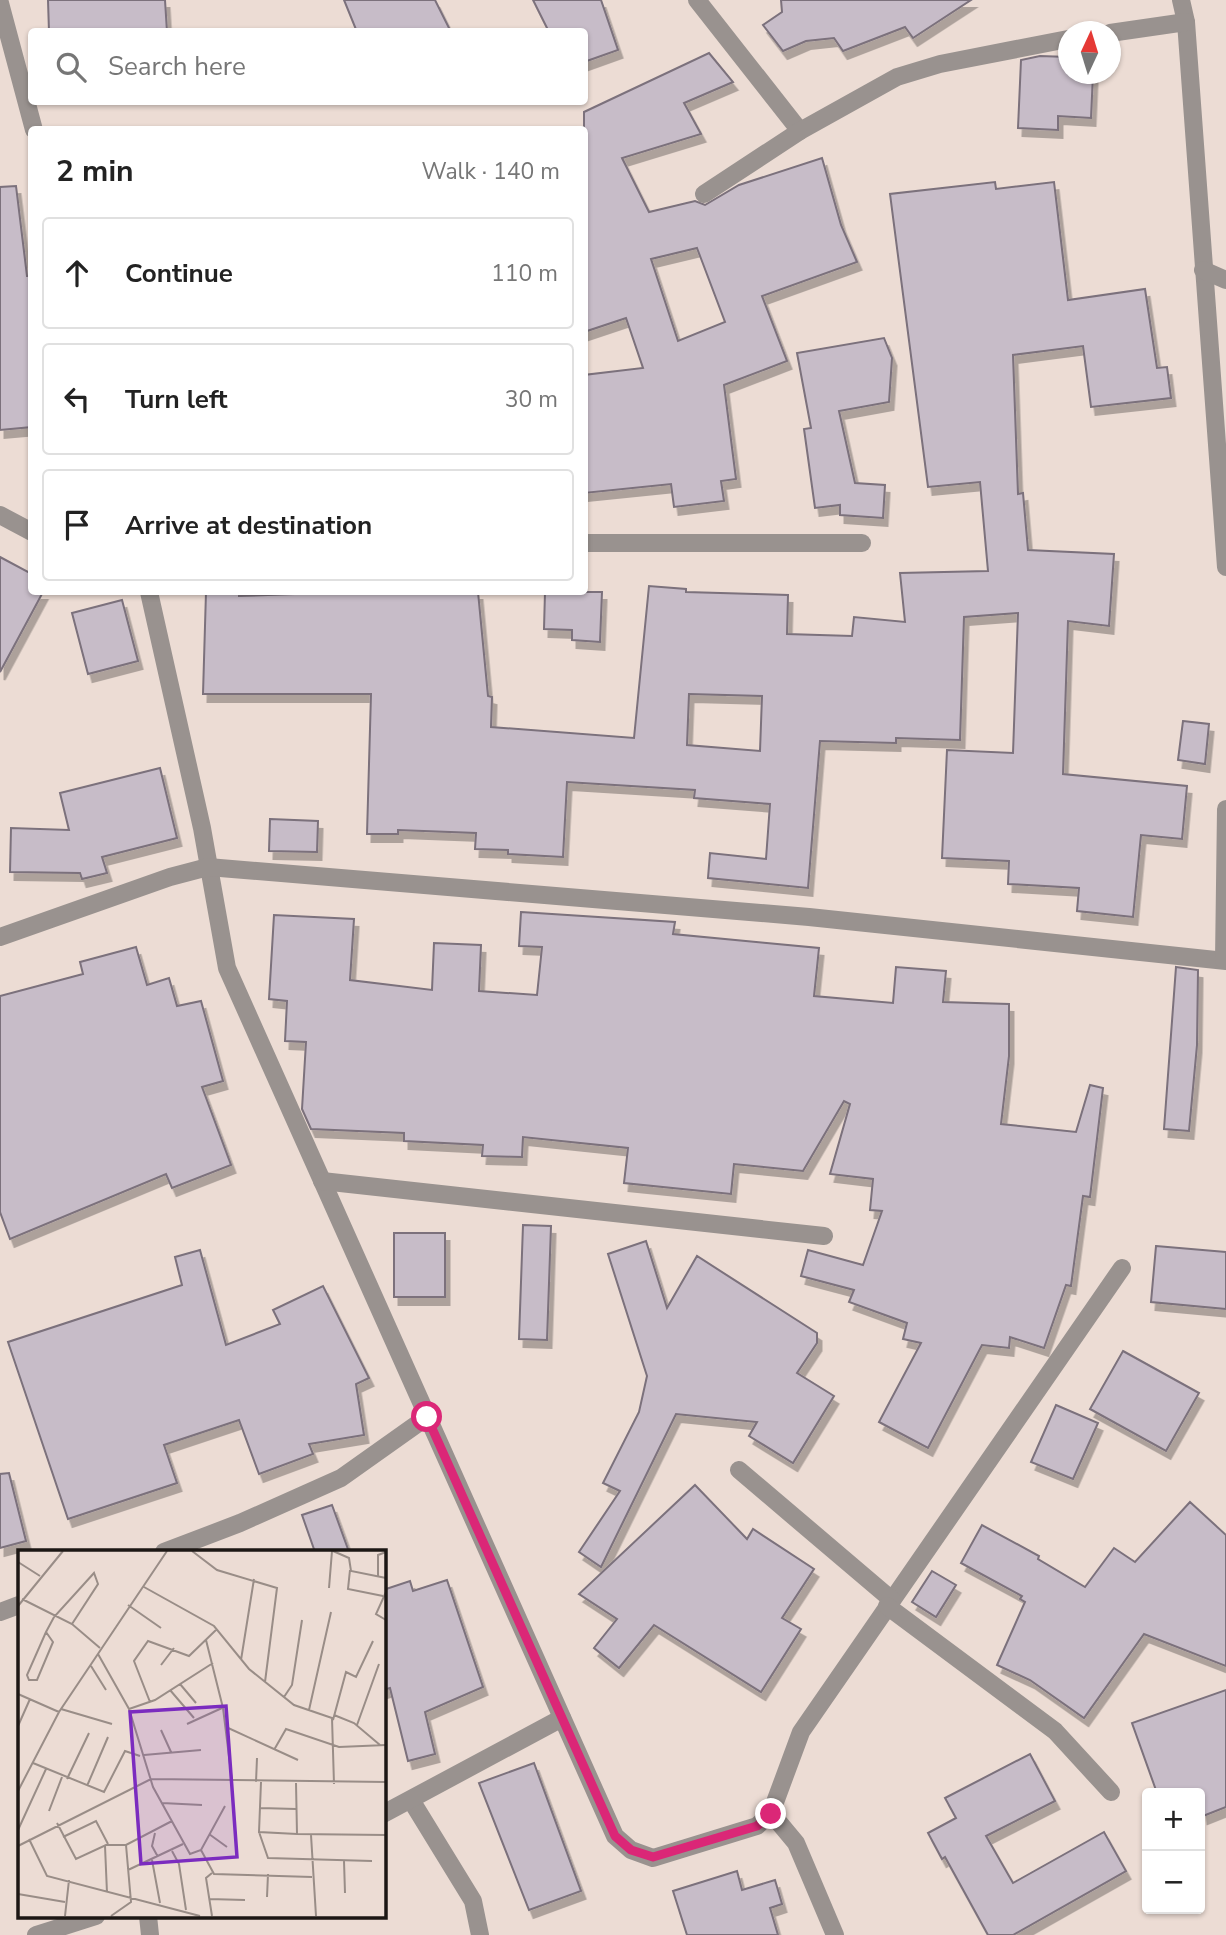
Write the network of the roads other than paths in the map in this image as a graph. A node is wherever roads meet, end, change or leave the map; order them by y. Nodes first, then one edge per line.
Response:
1 (697, 0) edge
2 (1181, 0) edge
3 (0, 3) edge
4 (1186, 22) junction
5 (1121, 32) edge
6 (1058, 41) edge
7 (33, 126) edge
8 (800, 131) junction
9 (704, 194) dead end
10 (1203, 270) junction
11 (1226, 280) edge
12 (0, 515) edge
13 (28, 529) edge
14 (588, 543) edge
15 (862, 543) dead end
16 (1226, 567) edge
17 (150, 595) edge
18 (1226, 809) edge
19 (208, 867) junction
20 (0, 937) edge
21 (1225, 960) edge
22 (321, 1181) junction
23 (824, 1236) dead end
24 (1122, 1268) dead end
25 (427, 1417) junction
26 (739, 1470) dead end
27 (215, 1532) junction
28 (169, 1550) edge
29 (206, 1550) edge
30 (890, 1603) junction
31 (18, 1605) edge
32 (0, 1612) edge
33 (562, 1718) junction
34 (1111, 1792) dead end
35 (411, 1800) junction
36 (385, 1813) edge
37 (771, 1814) junction
38 (90, 1918) edge
39 (36, 1935) edge
40 (480, 1935) edge
41 (835, 1935) edge

1 - 8 street
2 - 4 street
3 - 7 street
4 - 5 street
4 - 10 street
6 - 8 street
8 - 9 street
10 - 11 street
10 - 16 street
12 - 13 street
14 - 15 street
17 - 19 street
18 - 21 street
19 - 20 street
19 - 21 street
19 - 22 street
22 - 23 street
22 - 25 street
24 - 30 street
25 - 27 street
25 - 33 street
26 - 30 street
27 - 28 street
27 - 29 street
30 - 34 street
30 - 37 street
31 - 32 street
33 - 35 street
33 - 37 street
35 - 36 street
35 - 40 street
37 - 41 street
38 - 39 street

